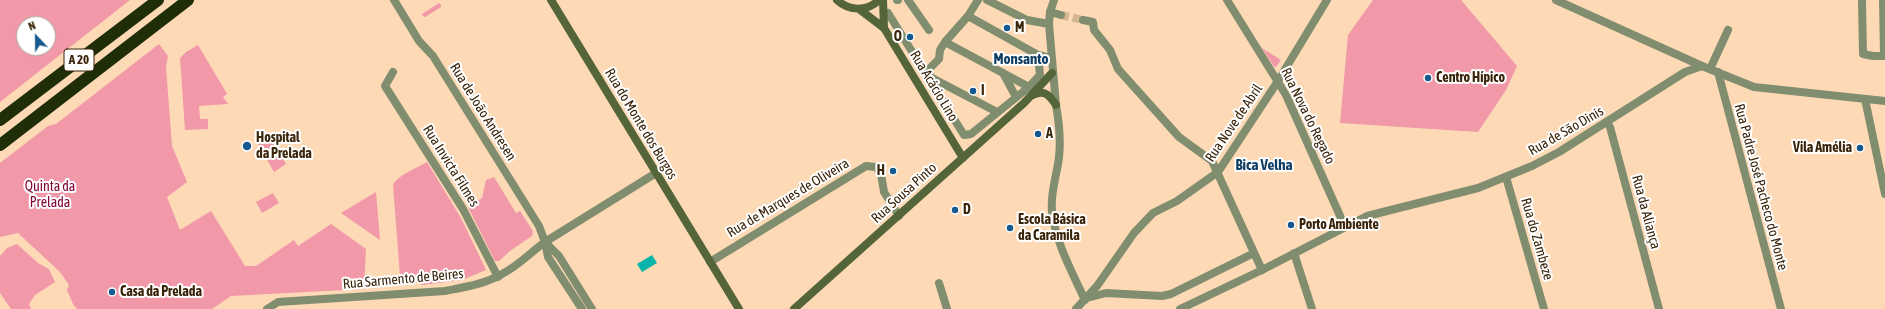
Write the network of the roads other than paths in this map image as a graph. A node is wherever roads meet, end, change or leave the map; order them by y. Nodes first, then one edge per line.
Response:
1 (158, 0) edge
2 (188, 0) edge
3 (394, 0) edge
4 (551, 0) edge
5 (837, 0) edge
6 (879, 0) edge
7 (883, 0) edge
8 (908, 0) edge
9 (978, 0) edge
10 (987, 0) edge
11 (1054, 0) edge
12 (1227, 0) edge
13 (1327, 0) edge
14 (1556, 0) edge
15 (1862, 0) edge
16 (1883, 0) edge
17 (859, 9) junction
18 (1050, 12) junction
19 (888, 13) dead end
20 (1061, 15) tunnel mouth
21 (968, 16) junction
22 (1083, 20) tunnel mouth
23 (1049, 24) junction
24 (884, 28) junction
25 (929, 30) dead end
26 (1728, 30) dead end
27 (945, 42) junction
28 (1038, 55) junction
29 (1884, 56) edge
30 (1051, 58) junction
31 (1702, 66) junction
32 (1714, 71) junction
33 (393, 72) dead end
34 (925, 73) junction
35 (1003, 73) junction
36 (1052, 73) junction
37 (1278, 81) junction
38 (1029, 86) junction
39 (1031, 96) junction
40 (1016, 97) junction
41 (1865, 99) junction
42 (1885, 101) edge
43 (1056, 105) junction
44 (997, 112) junction
45 (0, 120) edge
46 (1607, 122) junction
47 (0, 145) edge
48 (963, 158) junction
49 (1218, 172) junction
50 (656, 173) junction
51 (1506, 177) junction
52 (1885, 194) edge
53 (899, 216) junction
54 (1345, 227) junction
55 (545, 242) junction
56 (1254, 253) junction
57 (1294, 253) junction
58 (710, 262) junction
59 (1262, 270) junction
60 (498, 276) junction
61 (939, 282) dead end
62 (1085, 300) junction
63 (267, 309) edge
64 (582, 309) edge
65 (592, 309) edge
66 (738, 309) edge
67 (794, 309) edge
68 (947, 309) edge
69 (1076, 309) edge
70 (1183, 309) edge
71 (1312, 309) edge
72 (1544, 309) edge
73 (1659, 309) edge
74 (1781, 309) edge

1 - 45 highway, A 20
2 - 47 highway, A 20
3 - 55 street, Rua de João Andresen
4 - 50 main road, Rua do Monte dos Burgos
5 - 17 main road, Rua Acácio Lino
6 - 17 main road
7 - 24 main road, Rua Acácio Lino
8 - 25 street
9 - 21 street
10 - 23 street
11 - 18 street
12 - 37 street, Rua Nova do Regado
13 - 37 street, Rua Nove de Abril
14 - 31 street
15 - 29 street
16 - 29 street
17 - 24 main road, Rua Acácio Lino
18 - 20 street
18 - 23 street
19 - 34 street
21 - 27 street
21 - 28 street
22 - 49 street
23 - 30 street
24 - 48 main road, Rua Acácio Lino
26 - 32 street
27 - 34 street
27 - 35 street
28 - 30 street
28 - 38 street
30 - 36 street
31 - 32 street
31 - 46 street, Rua de São Dinis
32 - 41 street
32 - 74 street, Rua Padre José Pacheco do Monte
33 - 60 street, Rua Invicta Filmes
34 - 44 street
34 - 44 street
35 - 38 street
35 - 40 street
36 - 39 main road, Rua Sousa Pinto
36 - 43 street
37 - 49 street, Rua Nove de Abril
37 - 54 street, Rua Nova do Regado
38 - 40 street
39 - 43 main road
39 - 48 main road, Rua Sousa Pinto
40 - 44 street
41 - 42 street
41 - 52 street
43 - 62 street
46 - 51 street, Rua de São Dinis
46 - 73 street, Rua da Aliança
48 - 53 main road, Rua Sousa Pinto
49 - 56 street
49 - 62 street, Rua Nove de Abril
50 - 55 street, Rua Sarmento de Beires
50 - 58 main road, Rua do Monte dos Burgos
51 - 54 street, Rua de São Dinis
51 - 72 street, Rua do Zambeze
53 - 58 street, Rua de Marques de Oliveira
53 - 67 main road, Rua Sousa Pinto
54 - 57 street, Rua de São Dinis
55 - 60 street, Rua Sarmento de Beires
55 - 64 street, Rua de João Andresen
55 - 65 street
56 - 59 street
56 - 62 street
57 - 59 street, Rua de São Dinis
57 - 71 street
58 - 66 main road, Rua do Monte dos Burgos
59 - 70 street, Rua de São Dinis
60 - 63 street, Rua Sarmento de Beires
61 - 68 street
62 - 69 street, Rua Nove de Abril

